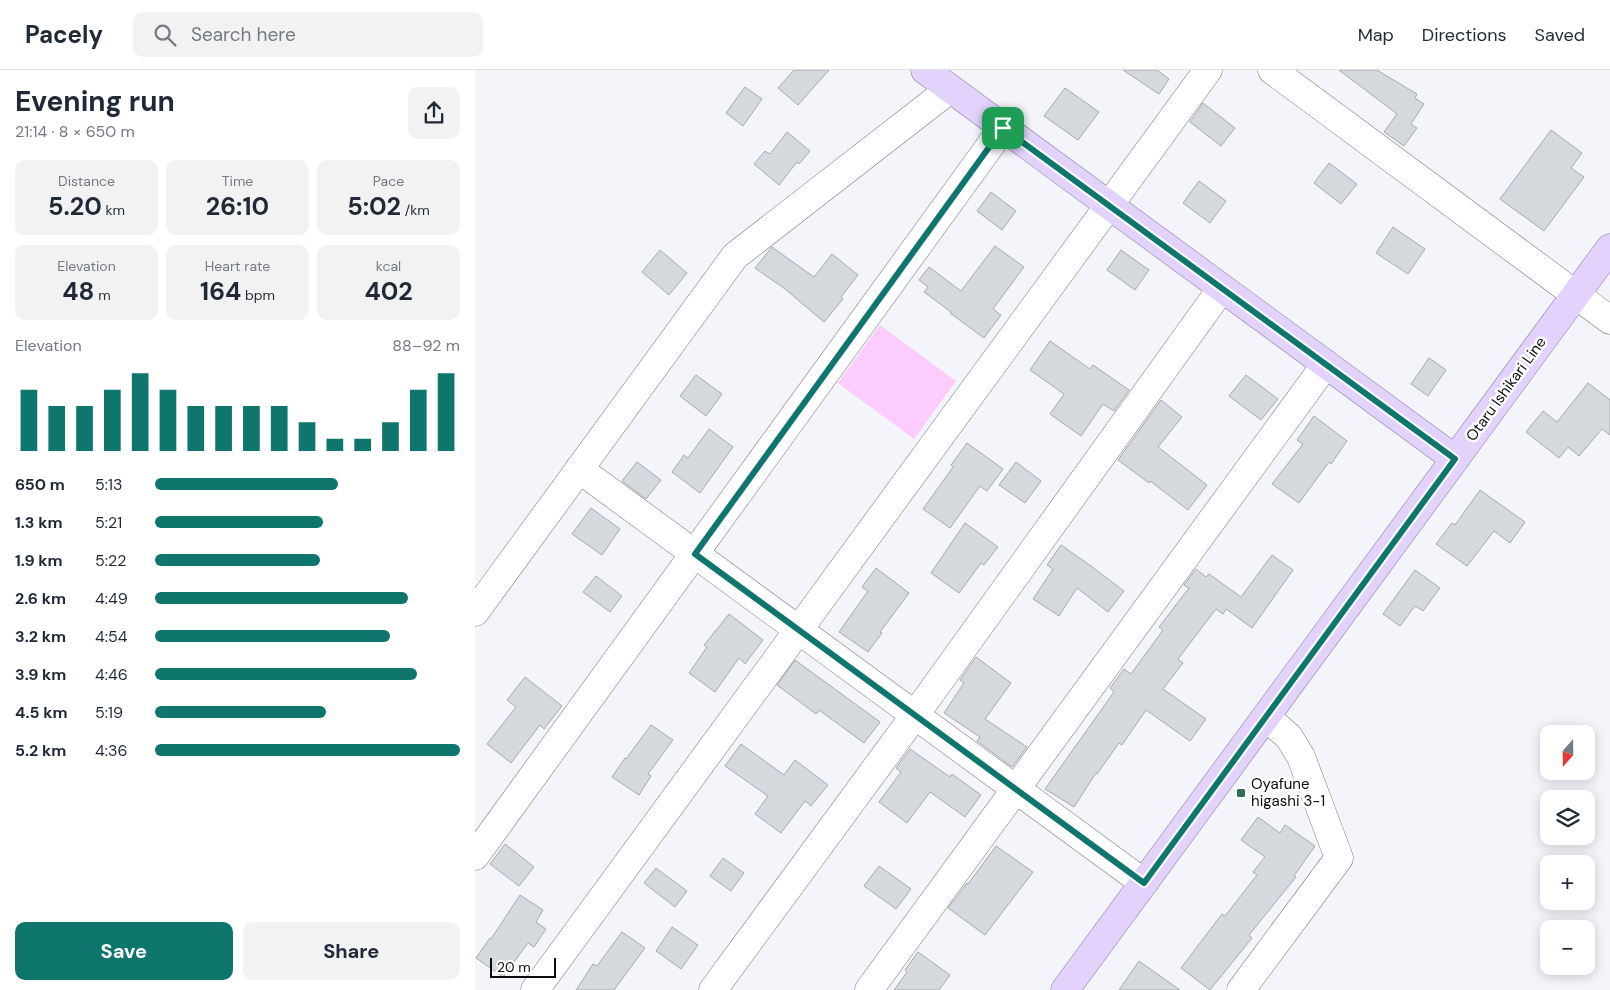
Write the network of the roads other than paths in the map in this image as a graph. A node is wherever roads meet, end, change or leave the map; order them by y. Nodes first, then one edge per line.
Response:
1 (925, 70) edge
2 (1208, 70) edge
3 (1272, 70) edge
4 (950, 89) junction
5 (1003, 128) junction
6 (1108, 205) junction
7 (1610, 248) edge
8 (1222, 288) junction
9 (1575, 295) junction
10 (1610, 320) edge
11 (1326, 364) junction
12 (1455, 459) junction
13 (579, 469) junction
14 (695, 554) junction
15 (475, 612) edge
16 (798, 629) junction
17 (915, 715) junction
18 (1266, 717) junction
19 (1017, 789) junction
20 (475, 856) edge
21 (1144, 883) junction
22 (535, 990) edge
23 (713, 990) edge
24 (869, 990) edge
25 (1065, 990) edge
26 (1241, 990) edge

1 - 4 main road
2 - 6 street
3 - 9 street
4 - 5 main road
4 - 13 street
5 - 6 main road
5 - 14 street
6 - 8 main road
6 - 16 street
7 - 9 main road, Otaru Ishikari Line
8 - 11 main road
8 - 17 street
9 - 10 street
9 - 12 main road, Otaru Ishikari Line
11 - 12 main road
11 - 19 street
12 - 18 main road, Otaru Ishikari Line
13 - 14 street
13 - 15 street
14 - 16 street
14 - 20 street
16 - 17 street
16 - 22 street
17 - 19 street
17 - 23 street
18 - 21 main road, Otaru Ishikari Line
18 - 26 street
19 - 21 street
19 - 24 street
21 - 25 main road, Otaru Ishikari Line

